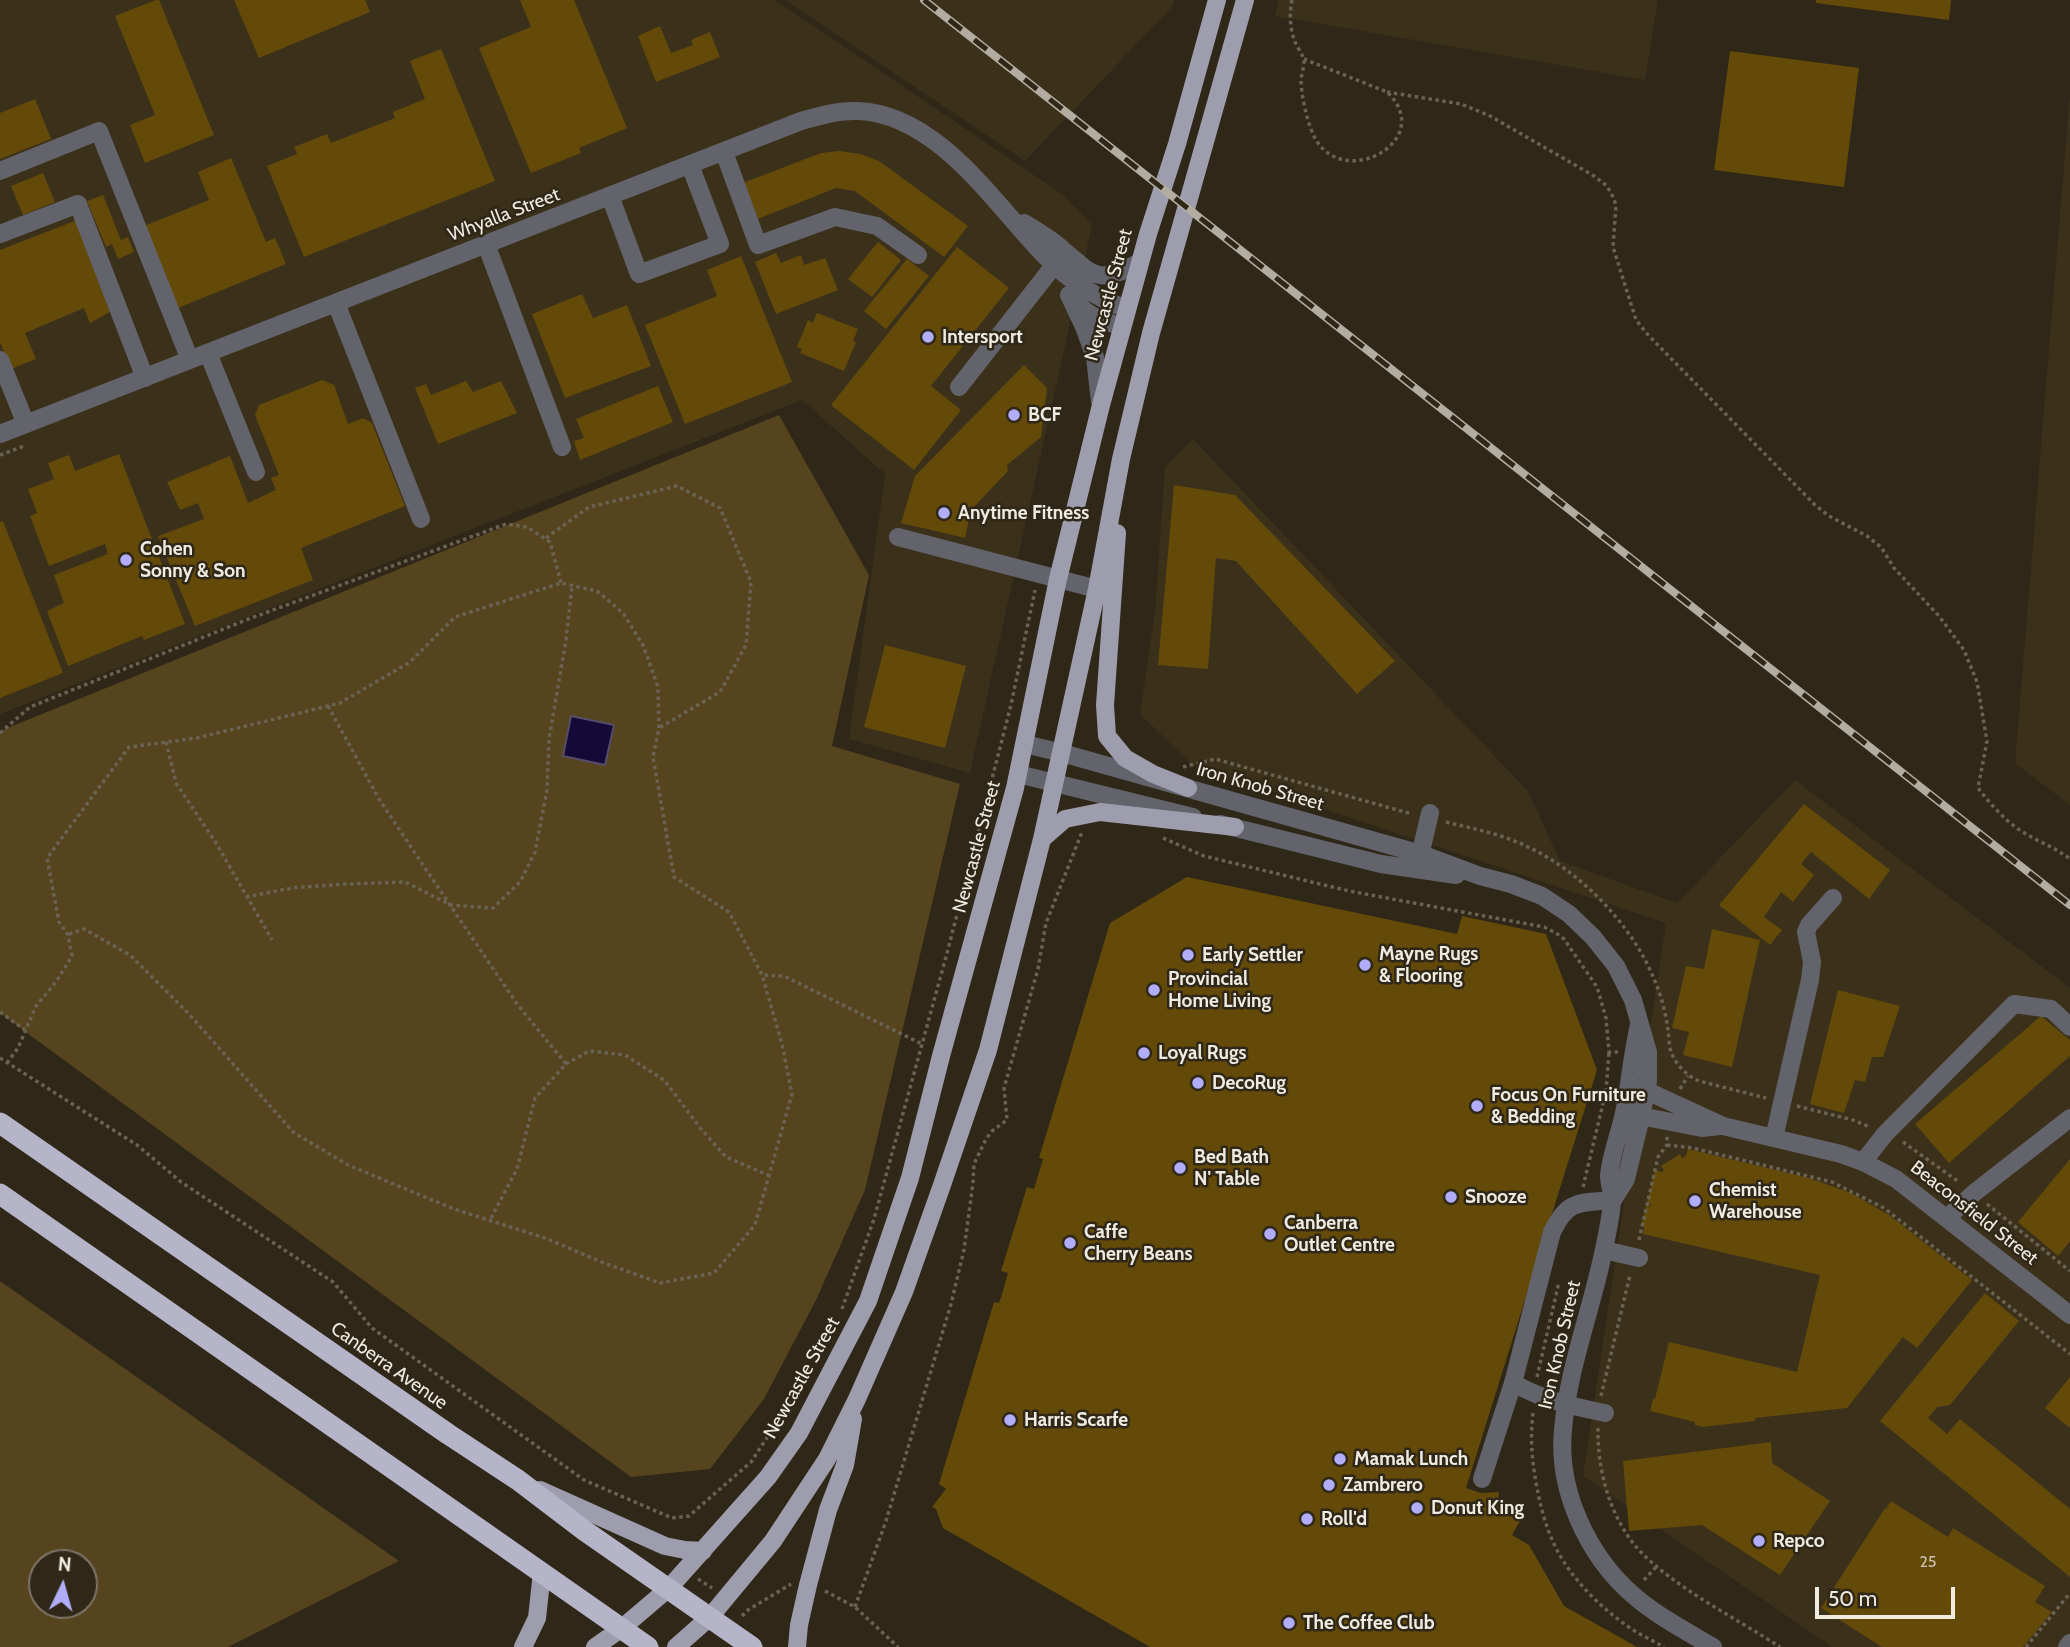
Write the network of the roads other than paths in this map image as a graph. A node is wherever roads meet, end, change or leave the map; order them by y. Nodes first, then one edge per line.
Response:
1 (1217, 0) edge
2 (1245, 0) edge
3 (723, 152) junction
4 (690, 164) junction
5 (0, 171) edge
6 (610, 196) junction
7 (1004, 210) junction
8 (0, 234) edge
9 (486, 244) junction
10 (918, 255) dead end
11 (1049, 262) junction
12 (1140, 262) junction
13 (1069, 295) junction
14 (336, 303) junction
15 (1125, 318) junction
16 (1153, 326) junction
17 (208, 353) junction
18 (0, 360) edge
19 (190, 360) junction
20 (145, 378) junction
21 (959, 387) dead end
22 (1101, 405) junction
23 (26, 424) junction
24 (2, 427) edge
25 (562, 447) dead end
26 (1121, 459) junction
27 (256, 472) dead end
28 (421, 519) dead end
29 (898, 537) dead end
30 (1053, 578) junction
31 (1097, 589) junction
32 (1025, 744) junction
33 (1062, 752) junction
34 (1018, 774) junction
35 (1055, 782) junction
36 (1188, 788) junction
37 (1430, 813) dead end
38 (1234, 827) junction
39 (1042, 839) junction
40 (1419, 862) junction
41 (1833, 898) dead end
42 (2070, 1027) edge
43 (1640, 1052) junction
44 (1629, 1087) junction
45 (1647, 1091) junction
46 (1632, 1115) junction
47 (2070, 1118) edge
48 (0, 1123) edge
49 (1723, 1126) junction
50 (1774, 1138) junction
51 (1863, 1162) junction
52 (0, 1194) edge
53 (1613, 1200) junction
54 (1947, 1218) junction
55 (1604, 1250) junction
56 (1637, 1258) road end
57 (2070, 1315) edge
58 (1513, 1383) junction
59 (857, 1399) junction
60 (1566, 1405) junction
61 (1602, 1413) road end
62 (1482, 1479) dead end
63 (518, 1480) junction
64 (703, 1551) junction
65 (542, 1572) junction
66 (669, 1588) junction
67 (710, 1616) junction
68 (622, 1628) junction
69 (523, 1647) edge
70 (595, 1647) edge
71 (648, 1647) edge
72 (676, 1647) edge
73 (752, 1647) edge
74 (797, 1647) edge
75 (1713, 1647) edge

1 - 12 main road, Newcastle Street
2 - 16 main road
3 - 4 street, Whyalla Street
3 - 7 street, Whyalla Street
3 - 10 street
4 - 6 street, Whyalla Street
4 - 6 street
5 - 19 street
6 - 9 street, Whyalla Street
7 - 11 street, Whyalla Street
7 - 12 street, Whyalla Street
8 - 20 street
9 - 14 street, Whyalla Street
9 - 25 street
11 - 13 street, Whyalla Street
11 - 15 street, Whyalla Street
11 - 21 street
12 - 15 main road, Newcastle Street
13 - 15 street, Whyalla Street
13 - 22 street, Whyalla Street
14 - 17 street, Whyalla Street
14 - 28 street
15 - 16 main road, Whyalla Street
15 - 22 main road, Newcastle Street
16 - 26 main road
17 - 19 street, Whyalla Street
17 - 27 street
18 - 23 street
19 - 20 street, Whyalla Street
20 - 23 street, Whyalla Street
22 - 30 main road, Newcastle Street
23 - 24 street, Whyalla Street
26 - 31 main road
26 - 36 main road
29 - 30 street
30 - 31 street
30 - 32 main road, Newcastle Street
31 - 33 main road
32 - 33 street, Iron Knob Street
32 - 34 main road, Newcastle Street
33 - 35 main road
33 - 36 street, Iron Knob Street
34 - 35 street, Iron Knob Street
34 - 64 main road, Newcastle Street
35 - 38 street, Iron Knob Street
35 - 39 main road
36 - 40 street, Iron Knob Street
37 - 40 street
38 - 39 main road
38 - 40 street, Iron Knob Street
39 - 59 main road
40 - 43 street, Iron Knob Street
41 - 50 street
42 - 51 street
43 - 44 street, Iron Knob Street
43 - 45 street, Iron Knob Street
44 - 45 street, Beaconsfield Street
44 - 46 street, Iron Knob Street
45 - 46 street, Iron Knob Street
45 - 49 street, Beaconsfield Street
46 - 49 street, Beaconsfield Street
46 - 53 street, Iron Knob Street
47 - 54 street
48 - 63 highway, Canberra Avenue
49 - 50 street, Beaconsfield Street
50 - 51 street, Beaconsfield Street
51 - 54 street, Beaconsfield Street
52 - 65 highway
53 - 55 street, Iron Knob Street
53 - 58 street
54 - 57 street, Beaconsfield Street
55 - 56 street
55 - 60 street, Iron Knob Street
58 - 60 street
58 - 62 street
59 - 67 main road
59 - 74 main road
60 - 61 street
60 - 75 street, Iron Knob Street
63 - 64 main road
63 - 66 highway, Canberra Avenue
64 - 66 main road, Newcastle Street
65 - 68 highway
65 - 69 main road
66 - 67 highway, Canberra Avenue
66 - 68 main road, Newcastle Street
67 - 72 main road
67 - 73 highway, Canberra Avenue
68 - 70 main road, Newcastle Street
68 - 71 highway

